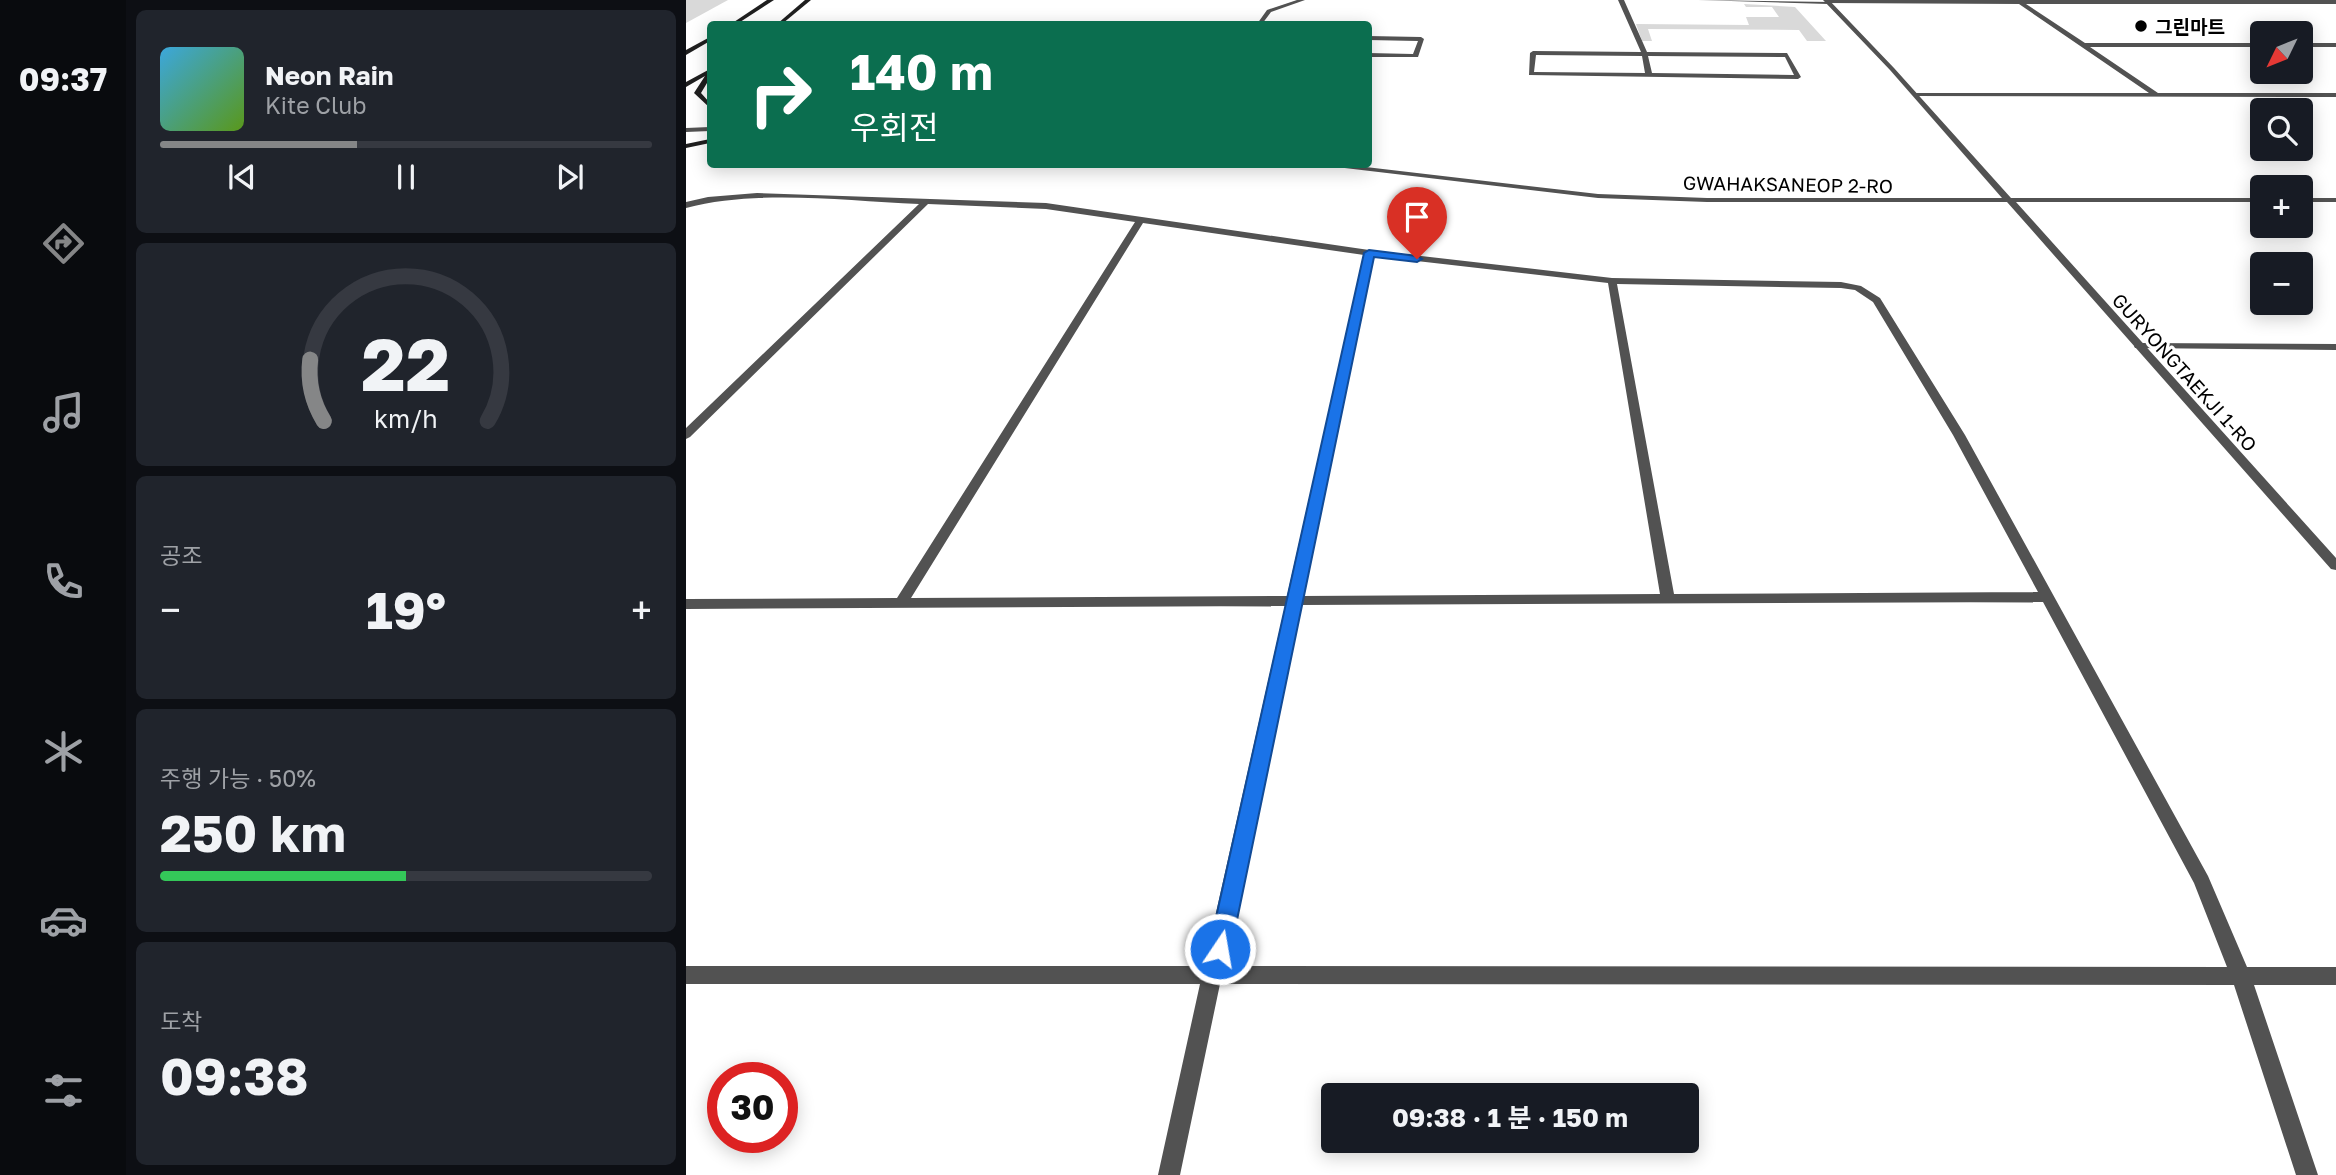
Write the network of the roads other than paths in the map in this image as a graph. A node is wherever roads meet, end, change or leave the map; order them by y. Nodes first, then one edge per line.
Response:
1 (771, 0) edge
2 (808, 0) edge
3 (1302, 0) edge
4 (1620, 0) edge
5 (1701, 0) edge
6 (1827, 1) edge
7 (2020, 2) edge
8 (2230, 2) edge
9 (2336, 2) edge
10 (739, 21) edge
11 (783, 21) edge
12 (1263, 21) edge
13 (1372, 38) edge
14 (707, 41) edge
15 (2084, 45) junction
16 (2250, 45) edge
17 (2314, 45) edge
18 (2336, 45) edge
19 (686, 53) edge
20 (1644, 54) junction
21 (1372, 55) edge
22 (707, 74) edge
23 (1649, 75) junction
24 (707, 77) edge
25 (686, 85) edge
26 (1915, 94) junction
27 (2157, 95) junction
28 (2336, 95) edge
29 (707, 103) edge
30 (686, 130) edge
31 (707, 130) edge
32 (707, 142) edge
33 (686, 145) edge
34 (1350, 168) edge
35 (2250, 200) edge
36 (2313, 200) edge
37 (2336, 200) edge
38 (926, 201) junction
39 (2008, 201) junction
40 (686, 205) edge
41 (1141, 219) junction
42 (1369, 253) junction
43 (1612, 281) junction
44 (2139, 346) junction
45 (2336, 347) edge
46 (686, 435) edge
47 (2333, 559) edge
48 (2047, 597) junction
49 (1668, 599) junction
50 (1296, 601) junction
51 (902, 602) junction
52 (686, 604) edge
53 (686, 975) edge
54 (1214, 976) junction
55 (2241, 976) junction
56 (2336, 976) edge
57 (1169, 1175) edge
58 (2307, 1175) edge

1 - 10 main road
2 - 11 main road
3 - 12 street
4 - 20 street
5 - 6 street
6 - 7 street
6 - 26 street, GURYONGTAEKJI 1-RO
7 - 8 street
7 - 15 street
8 - 9 street
13 - 21 street
14 - 19 main road
15 - 16 street
15 - 27 street
17 - 18 street
20 - 23 street
20 - 23 street
20 - 23 street
22 - 25 main road
24 - 29 main road
26 - 27 street
26 - 39 street, GURYONGTAEKJI 1-RO
27 - 28 street
30 - 31 street
32 - 33 main road
34 - 39 street, GWAHAKSANEOP 2-RO
35 - 39 street, GWAHAKSANEOP 2-RO
36 - 37 street
38 - 40 street
38 - 41 street
38 - 46 street
39 - 44 street, GURYONGTAEKJI 1-RO
41 - 42 street
41 - 51 street
42 - 43 street
42 - 50 street
43 - 48 street
43 - 49 street
44 - 45 street
44 - 47 street, GURYONGTAEKJI 1-RO
48 - 49 street
48 - 55 street
49 - 50 street
50 - 51 street
50 - 54 street
51 - 52 street
53 - 54 street
54 - 55 street
54 - 57 street
55 - 56 street
55 - 58 street

